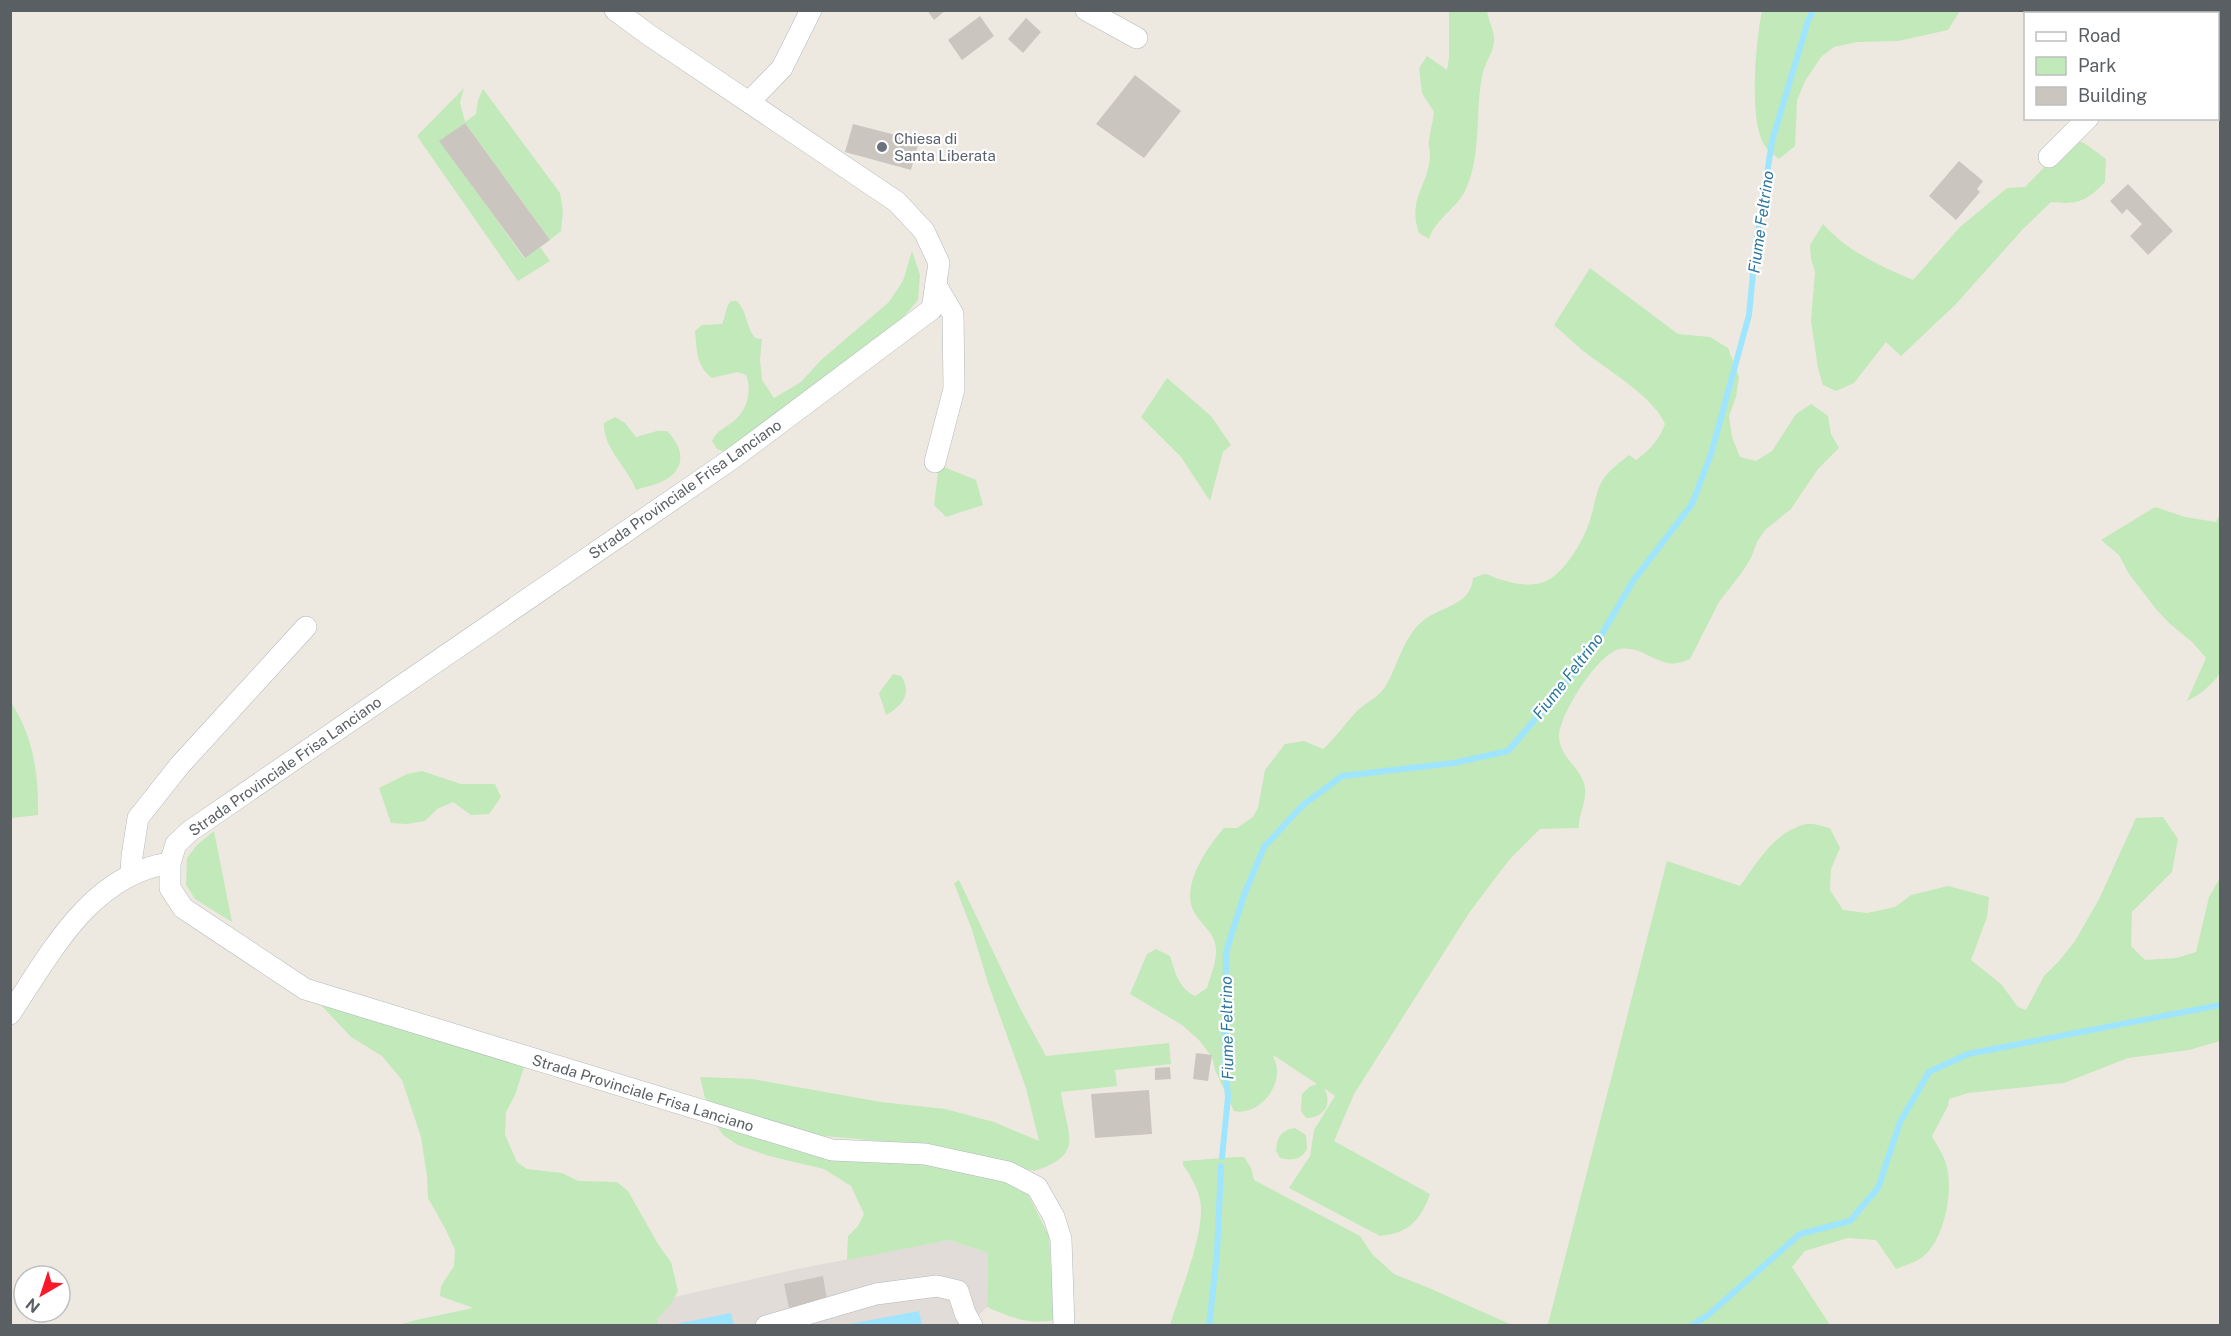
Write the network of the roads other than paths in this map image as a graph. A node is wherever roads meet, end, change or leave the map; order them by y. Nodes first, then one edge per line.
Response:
1 (615, 10) edge
2 (811, 10) edge
3 (1086, 10) edge
4 (1137, 38) dead end
5 (749, 102) junction
6 (2086, 120) edge
7 (2049, 157) dead end
8 (936, 285) junction
9 (935, 462) dead end
10 (306, 627) dead end
11 (170, 863) junction
12 (131, 874) junction
13 (10, 1014) edge
14 (766, 1326) edge
15 (972, 1326) edge
16 (1064, 1326) edge

1 - 5 street, Strada Provinciale Frisa Lanciano
2 - 5 street
3 - 4 street
5 - 8 street, Strada Provinciale Frisa Lanciano
6 - 7 street
8 - 9 street
8 - 11 street, Strada Provinciale Frisa Lanciano
10 - 12 street
11 - 12 street
11 - 16 street, Strada Provinciale Frisa Lanciano
12 - 13 street
14 - 15 street

